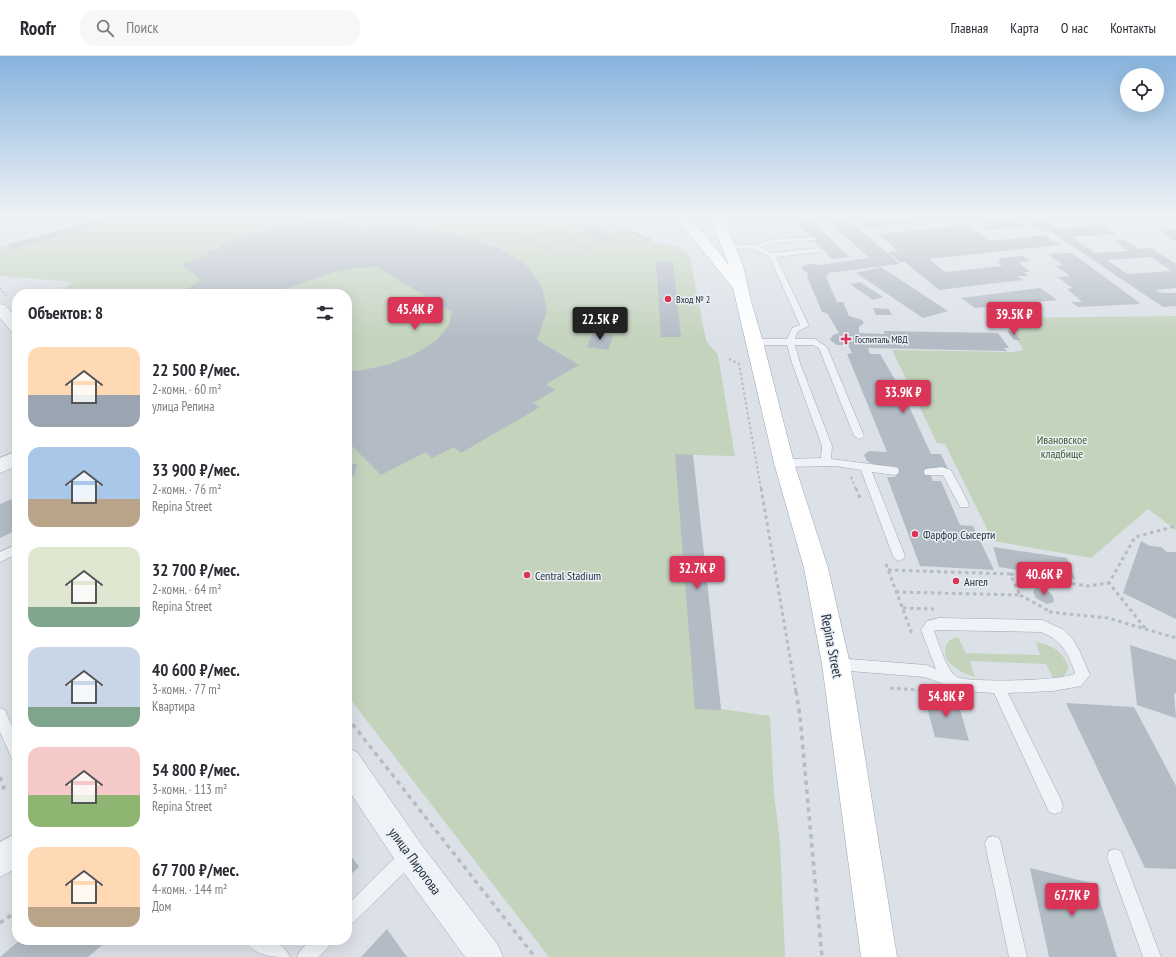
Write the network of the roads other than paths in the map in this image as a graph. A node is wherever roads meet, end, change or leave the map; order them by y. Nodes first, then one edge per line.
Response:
1 (713, 256) edge
2 (732, 256) edge
3 (772, 256) edge
4 (741, 291) junction
5 (0, 308) edge
6 (12, 323) edge
7 (754, 342) junction
8 (790, 342) junction
9 (859, 436) dead end
10 (12, 460) edge
11 (826, 462) junction
12 (784, 463) junction
13 (0, 466) edge
14 (865, 467) junction
15 (894, 471) dead end
16 (929, 472) dead end
17 (964, 504) dead end
18 (12, 551) edge
19 (899, 556) dead end
20 (0, 557) edge
21 (836, 664) junction
22 (952, 682) junction
23 (998, 686) junction
24 (0, 715) edge
25 (12, 743) edge
26 (352, 769) edge
27 (1055, 806) dead end
28 (993, 844) dead end
29 (12, 853) edge
30 (410, 856) junction
31 (1114, 857) dead end
32 (0, 861) edge
33 (352, 912) edge
34 (263, 945) edge
35 (318, 945) edge
36 (281, 957) edge
37 (306, 957) edge
38 (486, 957) edge
39 (879, 957) edge
40 (1018, 957) edge
41 (1152, 957) edge

1 - 4 main road
2 - 4 main road, Repina Street
3 - 8 lane
4 - 7 main road, Repina Street
5 - 6 street
7 - 8 lane
7 - 12 main road, Repina Street
8 - 9 lane
8 - 11 lane
10 - 13 street
11 - 12 lane
11 - 14 lane
12 - 21 main road, Repina Street
14 - 15 lane
14 - 19 lane
16 - 17 lane
18 - 20 lane
21 - 22 lane
21 - 39 main road, Repina Street
22 - 23 lane
22 - 23 lane
23 - 27 lane
24 - 25 lane
26 - 30 street, улица Пирогова
28 - 40 lane
29 - 32 street
30 - 33 lane
30 - 38 street, улица Пирогова
31 - 41 lane
34 - 36 lane
35 - 37 lane

